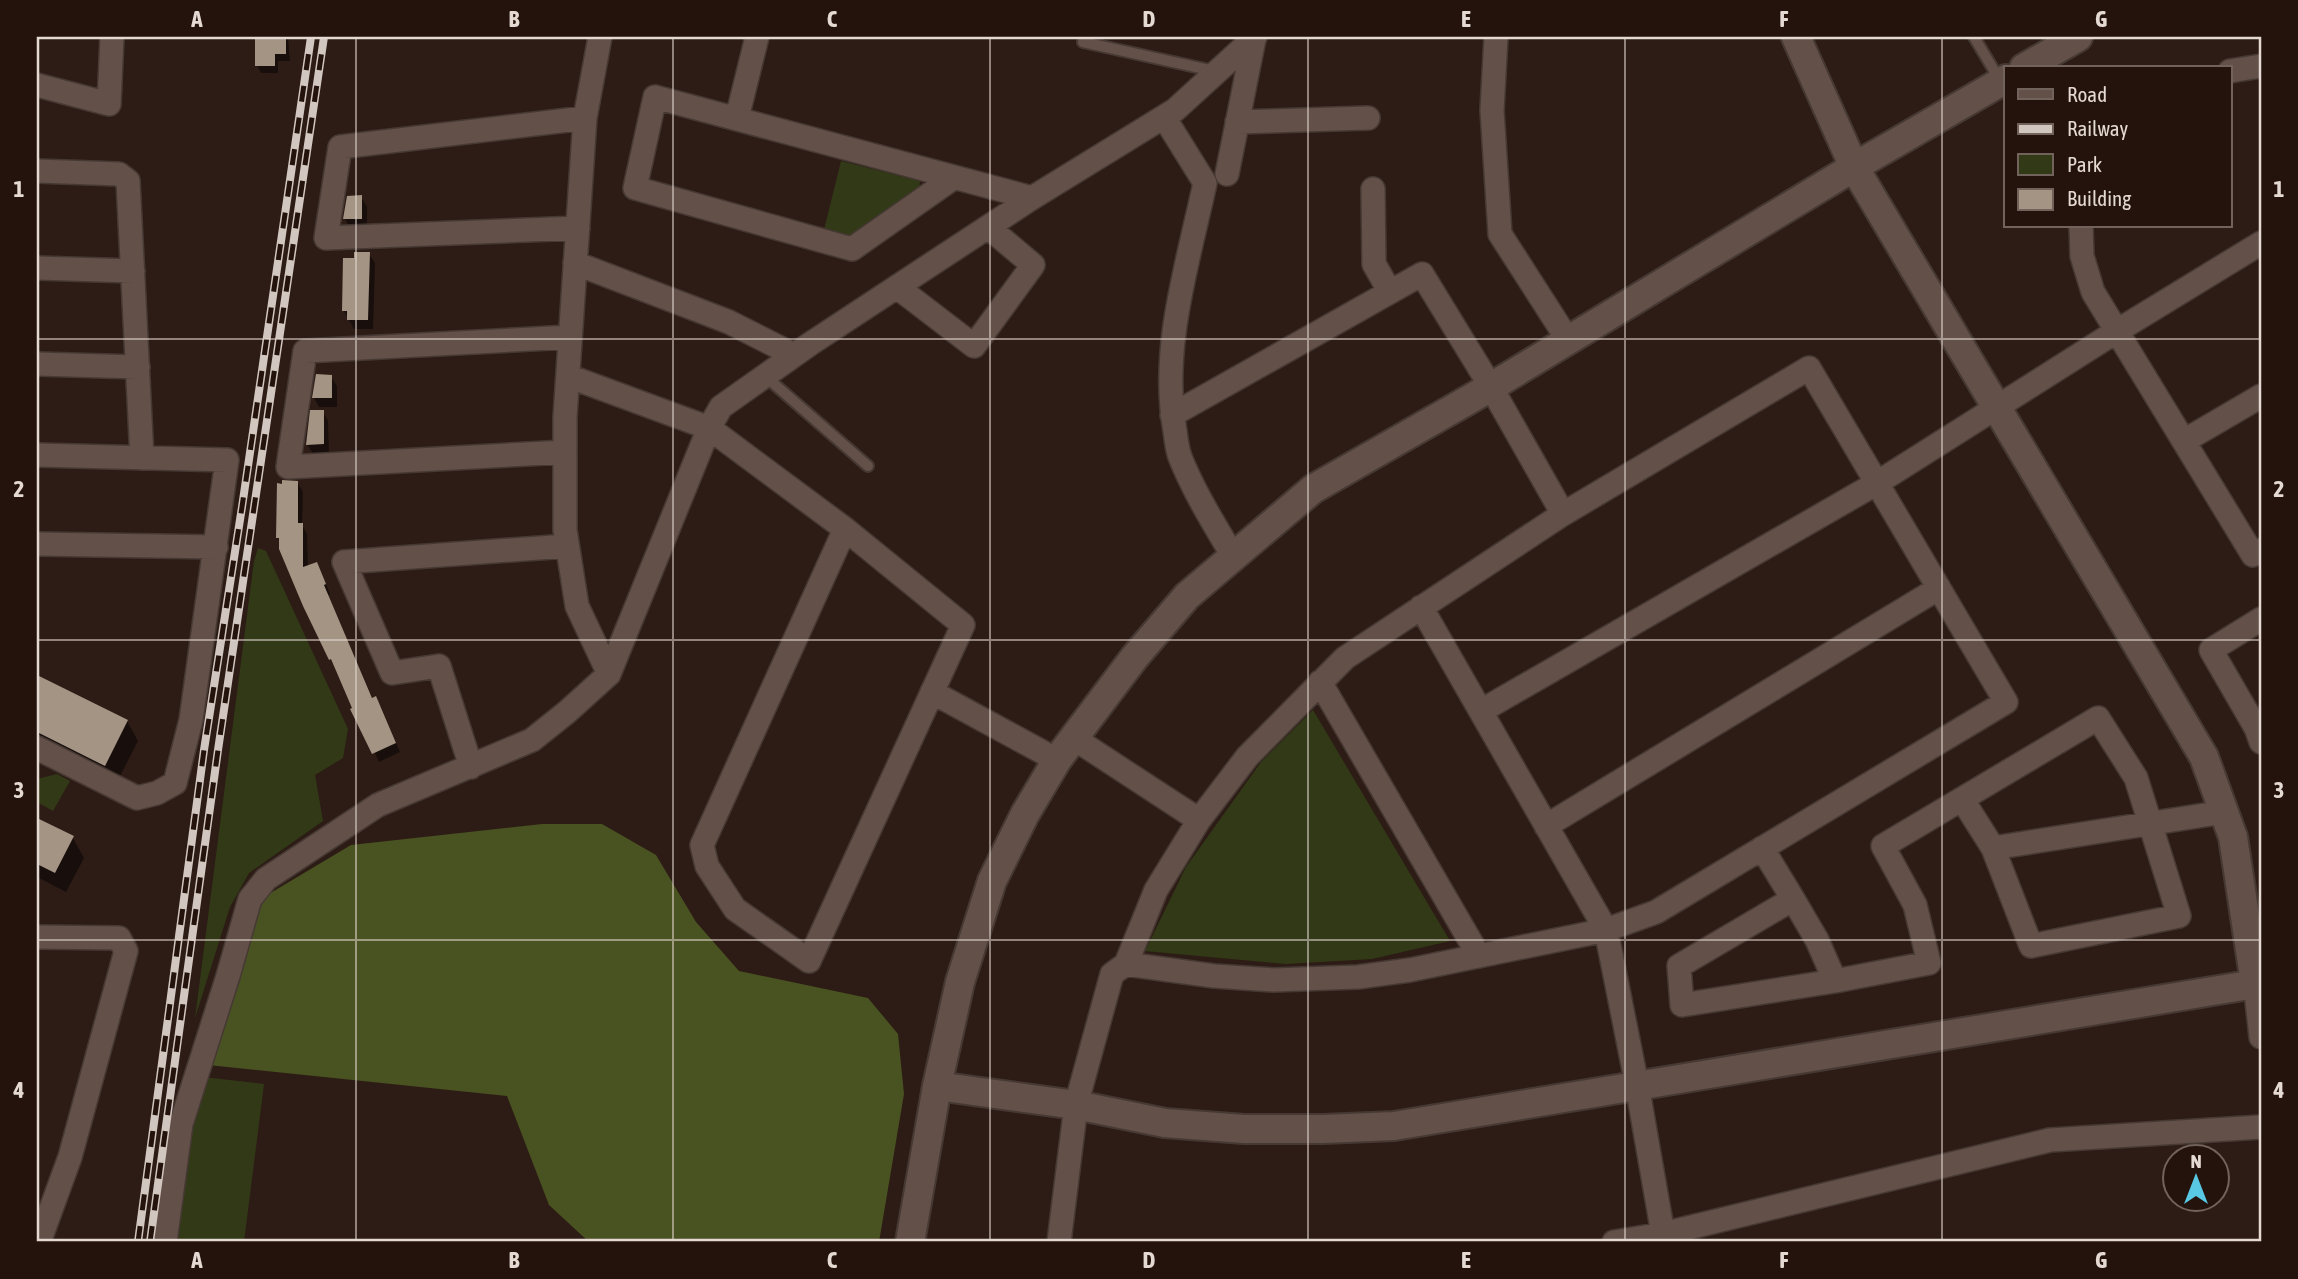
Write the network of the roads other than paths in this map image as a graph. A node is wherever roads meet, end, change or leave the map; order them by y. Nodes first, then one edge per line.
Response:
1 (112, 37) edge
2 (600, 37) edge
3 (757, 37) edge
4 (1496, 37) edge
5 (1796, 37) edge
6 (1974, 37) edge
7 (2078, 37) edge
8 (1254, 38) edge
9 (1083, 42) dead end
10 (2027, 66) edge
11 (2261, 66) edge
12 (2004, 70) edge
13 (2232, 71) edge
14 (1217, 72) junction
15 (2004, 80) edge
16 (37, 85) edge
17 (1164, 117) junction
18 (585, 118) junction
19 (737, 118) junction
20 (1368, 118) dead end
21 (1237, 122) junction
22 (1854, 167) junction
23 (37, 171) edge
24 (1227, 174) dead end
25 (953, 178) junction
26 (1373, 189) dead end
27 (1032, 198) junction
28 (988, 227) junction
29 (578, 228) junction
30 (2081, 228) edge
31 (2261, 243) edge
32 (575, 263) junction
33 (37, 268) edge
34 (133, 271) junction
35 (897, 287) junction
36 (1390, 292) junction
37 (2117, 331) junction
38 (570, 337) junction
39 (1567, 340) junction
40 (794, 355) junction
41 (37, 363) edge
42 (138, 367) junction
43 (568, 376) junction
44 (765, 376) junction
45 (1491, 387) junction
46 (2261, 396) edge
47 (1997, 407) junction
48 (1172, 415) junction
49 (709, 428) junction
50 (2184, 441) junction
51 (565, 452) junction
52 (37, 455) edge
53 (142, 458) junction
54 (868, 466) dead end
55 (1877, 483) junction
56 (1563, 514) junction
57 (845, 529) junction
58 (37, 544) edge
59 (567, 546) junction
60 (216, 547) junction
61 (1233, 556) junction
62 (2258, 558) edge
63 (1939, 588) junction
64 (1421, 607) junction
65 (2261, 618) edge
66 (609, 674) junction
67 (1320, 682) junction
68 (932, 692) junction
69 (1481, 711) junction
70 (2259, 732) edge
71 (37, 748) edge
72 (1066, 750) junction
73 (471, 767) junction
74 (1962, 799) junction
75 (2224, 812) junction
76 (1199, 820) junction
77 (2150, 823) junction
78 (1546, 826) junction
79 (1762, 848) junction
80 (1993, 848) junction
81 (1793, 899) junction
82 (1606, 930) junction
83 (37, 937) edge
84 (1479, 956) junction
85 (1126, 964) junction
86 (1835, 981) junction
87 (2258, 983) edge
88 (2261, 1037) edge
89 (1637, 1085) junction
90 (937, 1086) junction
91 (1076, 1105) junction
92 (2261, 1127) edge
93 (1663, 1234) junction
94 (39, 1242) edge
95 (165, 1242) edge
96 (910, 1242) edge
97 (1059, 1242) edge
98 (1614, 1242) edge

1 - 16 street
2 - 18 street
3 - 19 street
4 - 39 street
5 - 22 street
6 - 12 lane
7 - 10 street
8 - 14 street
8 - 21 street
9 - 14 lane
11 - 13 street
14 - 17 street
15 - 22 street
17 - 27 street
17 - 48 street
18 - 29 street
18 - 29 street
19 - 25 street
19 - 25 street
20 - 21 street
21 - 24 street
22 - 39 street
22 - 47 street
23 - 34 street
25 - 27 street
26 - 36 street
27 - 28 street
28 - 35 street
28 - 35 street
29 - 32 street
30 - 37 street
31 - 37 street
32 - 38 street
32 - 40 street
33 - 34 street
34 - 42 street
35 - 40 street
36 - 45 street
36 - 48 street
37 - 47 street
37 - 50 street
38 - 43 street
38 - 51 street
39 - 45 street
40 - 44 street
41 - 42 street
42 - 53 street
43 - 49 street
43 - 51 street
44 - 49 street
44 - 54 lane
45 - 56 street
45 - 61 street
46 - 50 street
47 - 55 street
47 - 75 street
48 - 61 street
49 - 57 street
49 - 66 street
50 - 62 street
51 - 59 street
52 - 53 street
53 - 60 street
55 - 56 street
55 - 63 street
55 - 69 street
56 - 64 street
57 - 68 street
57 - 68 street
58 - 60 street
59 - 66 street
59 - 73 street
60 - 71 street
61 - 72 street
63 - 78 street
63 - 79 street
64 - 67 street
64 - 69 street
65 - 70 street
66 - 73 street
67 - 76 street
67 - 84 street
68 - 72 street
69 - 78 street
72 - 76 street
72 - 90 street
73 - 95 street
74 - 77 street
74 - 80 street
74 - 86 street
75 - 77 street
75 - 87 street
76 - 85 street
77 - 80 street
77 - 80 street
78 - 82 street
79 - 81 street
79 - 82 street
81 - 86 street
81 - 86 street
82 - 84 street
82 - 89 street
83 - 94 street
84 - 85 street
85 - 91 street
87 - 88 street
87 - 89 street
89 - 91 street
89 - 93 street
90 - 91 street
90 - 96 street
91 - 97 street
92 - 93 street
93 - 98 street

